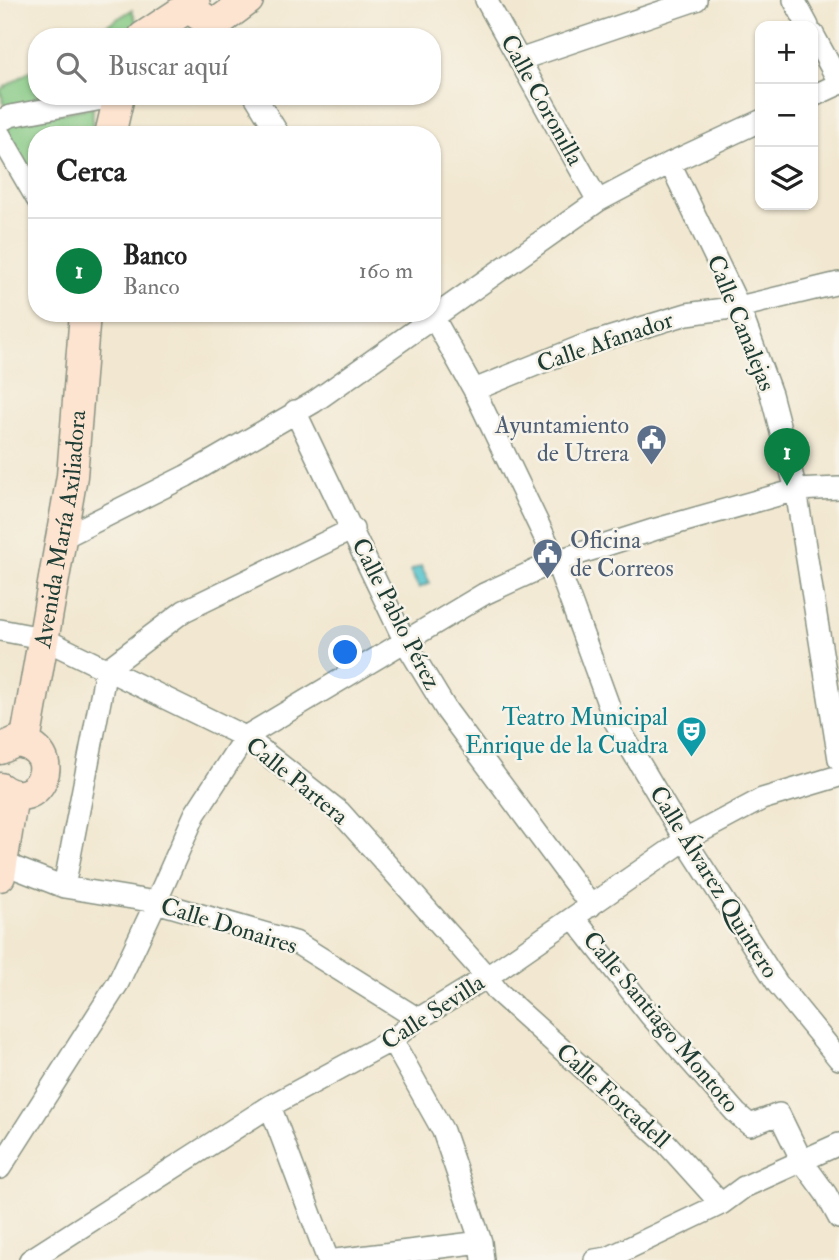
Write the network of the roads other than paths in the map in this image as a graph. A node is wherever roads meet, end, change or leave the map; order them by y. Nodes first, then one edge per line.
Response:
1 (248, 0) edge
2 (486, 0) edge
3 (695, 0) edge
4 (794, 0) edge
5 (204, 16) edge
6 (805, 21) edge
7 (169, 28) edge
8 (187, 28) edge
9 (818, 43) edge
10 (519, 60) junction
11 (839, 83) edge
12 (818, 94) edge
13 (67, 105) edge
14 (105, 105) edge
15 (108, 105) edge
16 (261, 105) edge
17 (0, 121) edge
18 (755, 123) edge
19 (99, 126) edge
20 (110, 126) edge
21 (273, 126) edge
22 (0, 135) edge
23 (670, 163) junction
24 (28, 183) edge
25 (598, 201) junction
26 (839, 283) edge
27 (738, 307) junction
28 (441, 309) edge
29 (83, 322) edge
30 (423, 322) edge
31 (437, 322) edge
32 (474, 390) junction
33 (295, 411) junction
34 (839, 488) edge
35 (796, 490) junction
36 (353, 529) junction
37 (62, 538) junction
38 (556, 561) junction
39 (0, 629) edge
40 (42, 638) junction
41 (404, 640) junction
42 (106, 670) junction
43 (245, 737) junction
44 (12, 746) edge
45 (839, 760) edge
46 (839, 776) edge
47 (7, 792) edge
48 (685, 840) junction
49 (1, 867) edge
50 (64, 887) junction
51 (156, 902) junction
52 (592, 906) junction
53 (574, 918) junction
54 (493, 985) junction
55 (418, 1019) junction
56 (392, 1040) junction
57 (839, 1059) edge
58 (270, 1106) junction
59 (839, 1144) edge
60 (802, 1161) junction
61 (0, 1168) edge
62 (722, 1204) junction
63 (839, 1218) edge
64 (482, 1251) edge
65 (30, 1260) edge
66 (328, 1260) edge
67 (336, 1260) edge
68 (595, 1260) edge

1 - 5 street
2 - 10 street, Calle Coronilla
3 - 10 street
4 - 6 street
5 - 7 street
5 - 8 street
9 - 11 street
10 - 25 street, Calle Coronilla
11 - 12 street
13 - 17 street
14 - 19 street
15 - 20 street
16 - 21 street
18 - 23 street
22 - 24 street
23 - 25 street
23 - 27 street, Calle Canalejas
25 - 28 street
26 - 27 street, Calle Afanador
27 - 32 street, Calle Afanador
27 - 35 street, Calle Canalejas
29 - 37 street, Avenida María Axiliadora
30 - 33 street
31 - 32 street, Calle Álvarez Quintero
32 - 38 street, Calle Álvarez Quintero
33 - 36 street, Calle Pablo Pérez
33 - 37 street
34 - 35 street
35 - 38 street
35 - 45 street, Calle Canalejas
36 - 41 street, Calle Pablo Pérez
36 - 42 street
37 - 40 street, Avenida María Axiliadora
38 - 41 street
38 - 48 street, Calle Álvarez Quintero
39 - 40 street, Calle Partera
40 - 42 street, Calle Partera
40 - 44 street, Avenida María Axiliadora
41 - 43 street
41 - 52 street, Calle Pablo Pérez
42 - 43 street, Calle Partera
42 - 50 street
43 - 51 street
43 - 54 street, Calle Partera
44 - 47 street
46 - 48 street, Calle Sevilla
47 - 49 street
48 - 52 street, Calle Sevilla
48 - 57 street, Calle Álvarez Quintero
49 - 50 street, Calle Donaires
50 - 51 street, Calle Donaires
51 - 55 street, Calle Donaires
51 - 61 street
52 - 53 street, Calle Sevilla
53 - 54 street, Calle Sevilla
53 - 60 street, Calle Santiago Montoto
54 - 55 street, Calle Sevilla
54 - 62 street, Calle Forcadell
55 - 56 street, Calle Sevilla
56 - 58 street, Calle Sevilla
56 - 64 street
58 - 65 street, Calle Sevilla
58 - 66 street
59 - 60 street
60 - 62 street
60 - 63 street
62 - 68 street
64 - 67 street

